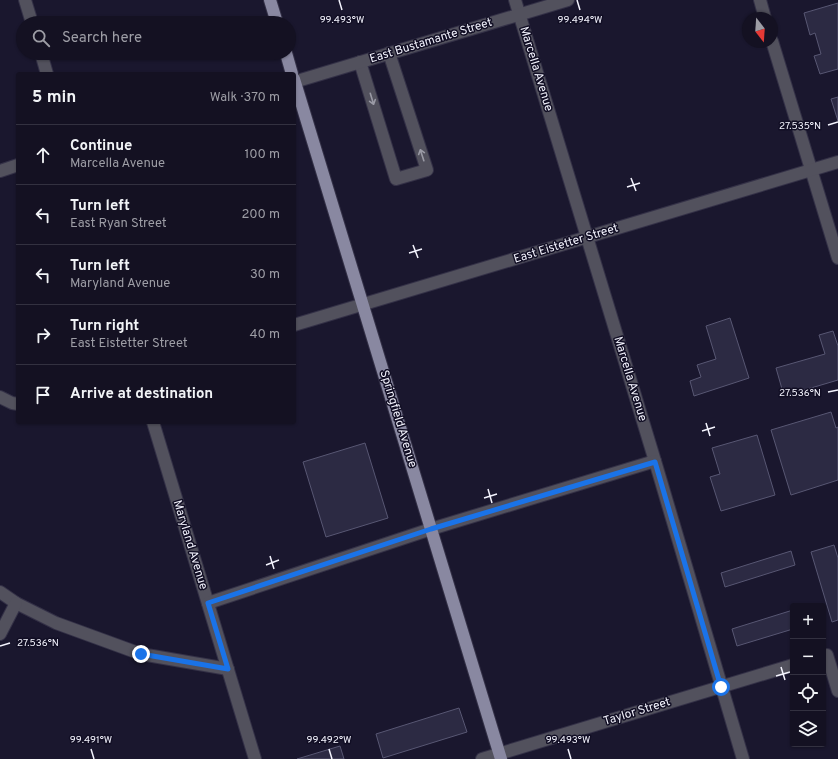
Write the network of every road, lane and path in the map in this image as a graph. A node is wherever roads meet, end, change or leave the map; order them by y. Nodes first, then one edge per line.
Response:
1 (25, 0) edge
2 (270, 0) edge
3 (515, 0) edge
4 (568, 0) edge
5 (760, 0) edge
6 (763, 12) edge
7 (519, 15) junction
8 (30, 16) edge
9 (275, 16) edge
10 (774, 48) edge
11 (390, 53) junction
12 (43, 60) edge
13 (288, 60) edge
14 (360, 62) junction
15 (46, 72) edge
16 (292, 72) edge
17 (296, 78) edge
18 (296, 85) edge
19 (838, 162) edge
20 (16, 166) edge
21 (811, 170) junction
22 (0, 171) edge
23 (587, 237) junction
24 (838, 258) edge
25 (364, 305) junction
26 (296, 324) edge
27 (0, 397) edge
28 (16, 403) edge
29 (154, 424) edge
30 (655, 462) junction
31 (431, 529) junction
32 (0, 592) edge
33 (16, 603) junction
34 (208, 603) junction
35 (0, 634) edge
36 (829, 654) edge
37 (790, 666) edge
38 (228, 669) junction
39 (721, 687) junction
40 (838, 691) edge
41 (500, 756) edge
42 (255, 759) edge
43 (482, 759) edge
44 (743, 759) edge

1 - 8 street
2 - 9 main road
3 - 7 street, Marcella Avenue
4 - 7 street, East Bustamante Street
5 - 6 street
7 - 11 street, East Bustamante Street
7 - 23 street, Marcella Avenue
10 - 21 street
11 - 14 street, East Bustamante Street
14 -> 11 street
12 - 15 street
13 - 16 main road, Springfield Avenue
14 - 17 street, East Bustamante Street
18 - 25 main road, Springfield Avenue
19 - 21 street, East Eistetter Street
20 - 22 street
21 - 23 street, East Eistetter Street
21 - 24 street
23 - 25 street, East Eistetter Street
23 - 30 street, Marcella Avenue
25 - 26 street, East Eistetter Street
25 - 31 main road, Springfield Avenue
27 - 28 street
29 - 34 street, Maryland Avenue
30 - 31 street
30 - 39 street, Marcella Avenue
31 - 34 street
31 - 41 main road, Springfield Avenue
32 - 33 street
33 - 35 street
33 - 38 street
34 - 38 street, Maryland Avenue
36 - 40 street
37 - 39 street, Taylor Street
38 - 42 street, Maryland Avenue
39 - 41 street, Taylor Street
39 - 44 street, Marcella Avenue
41 - 43 street, Taylor Street

